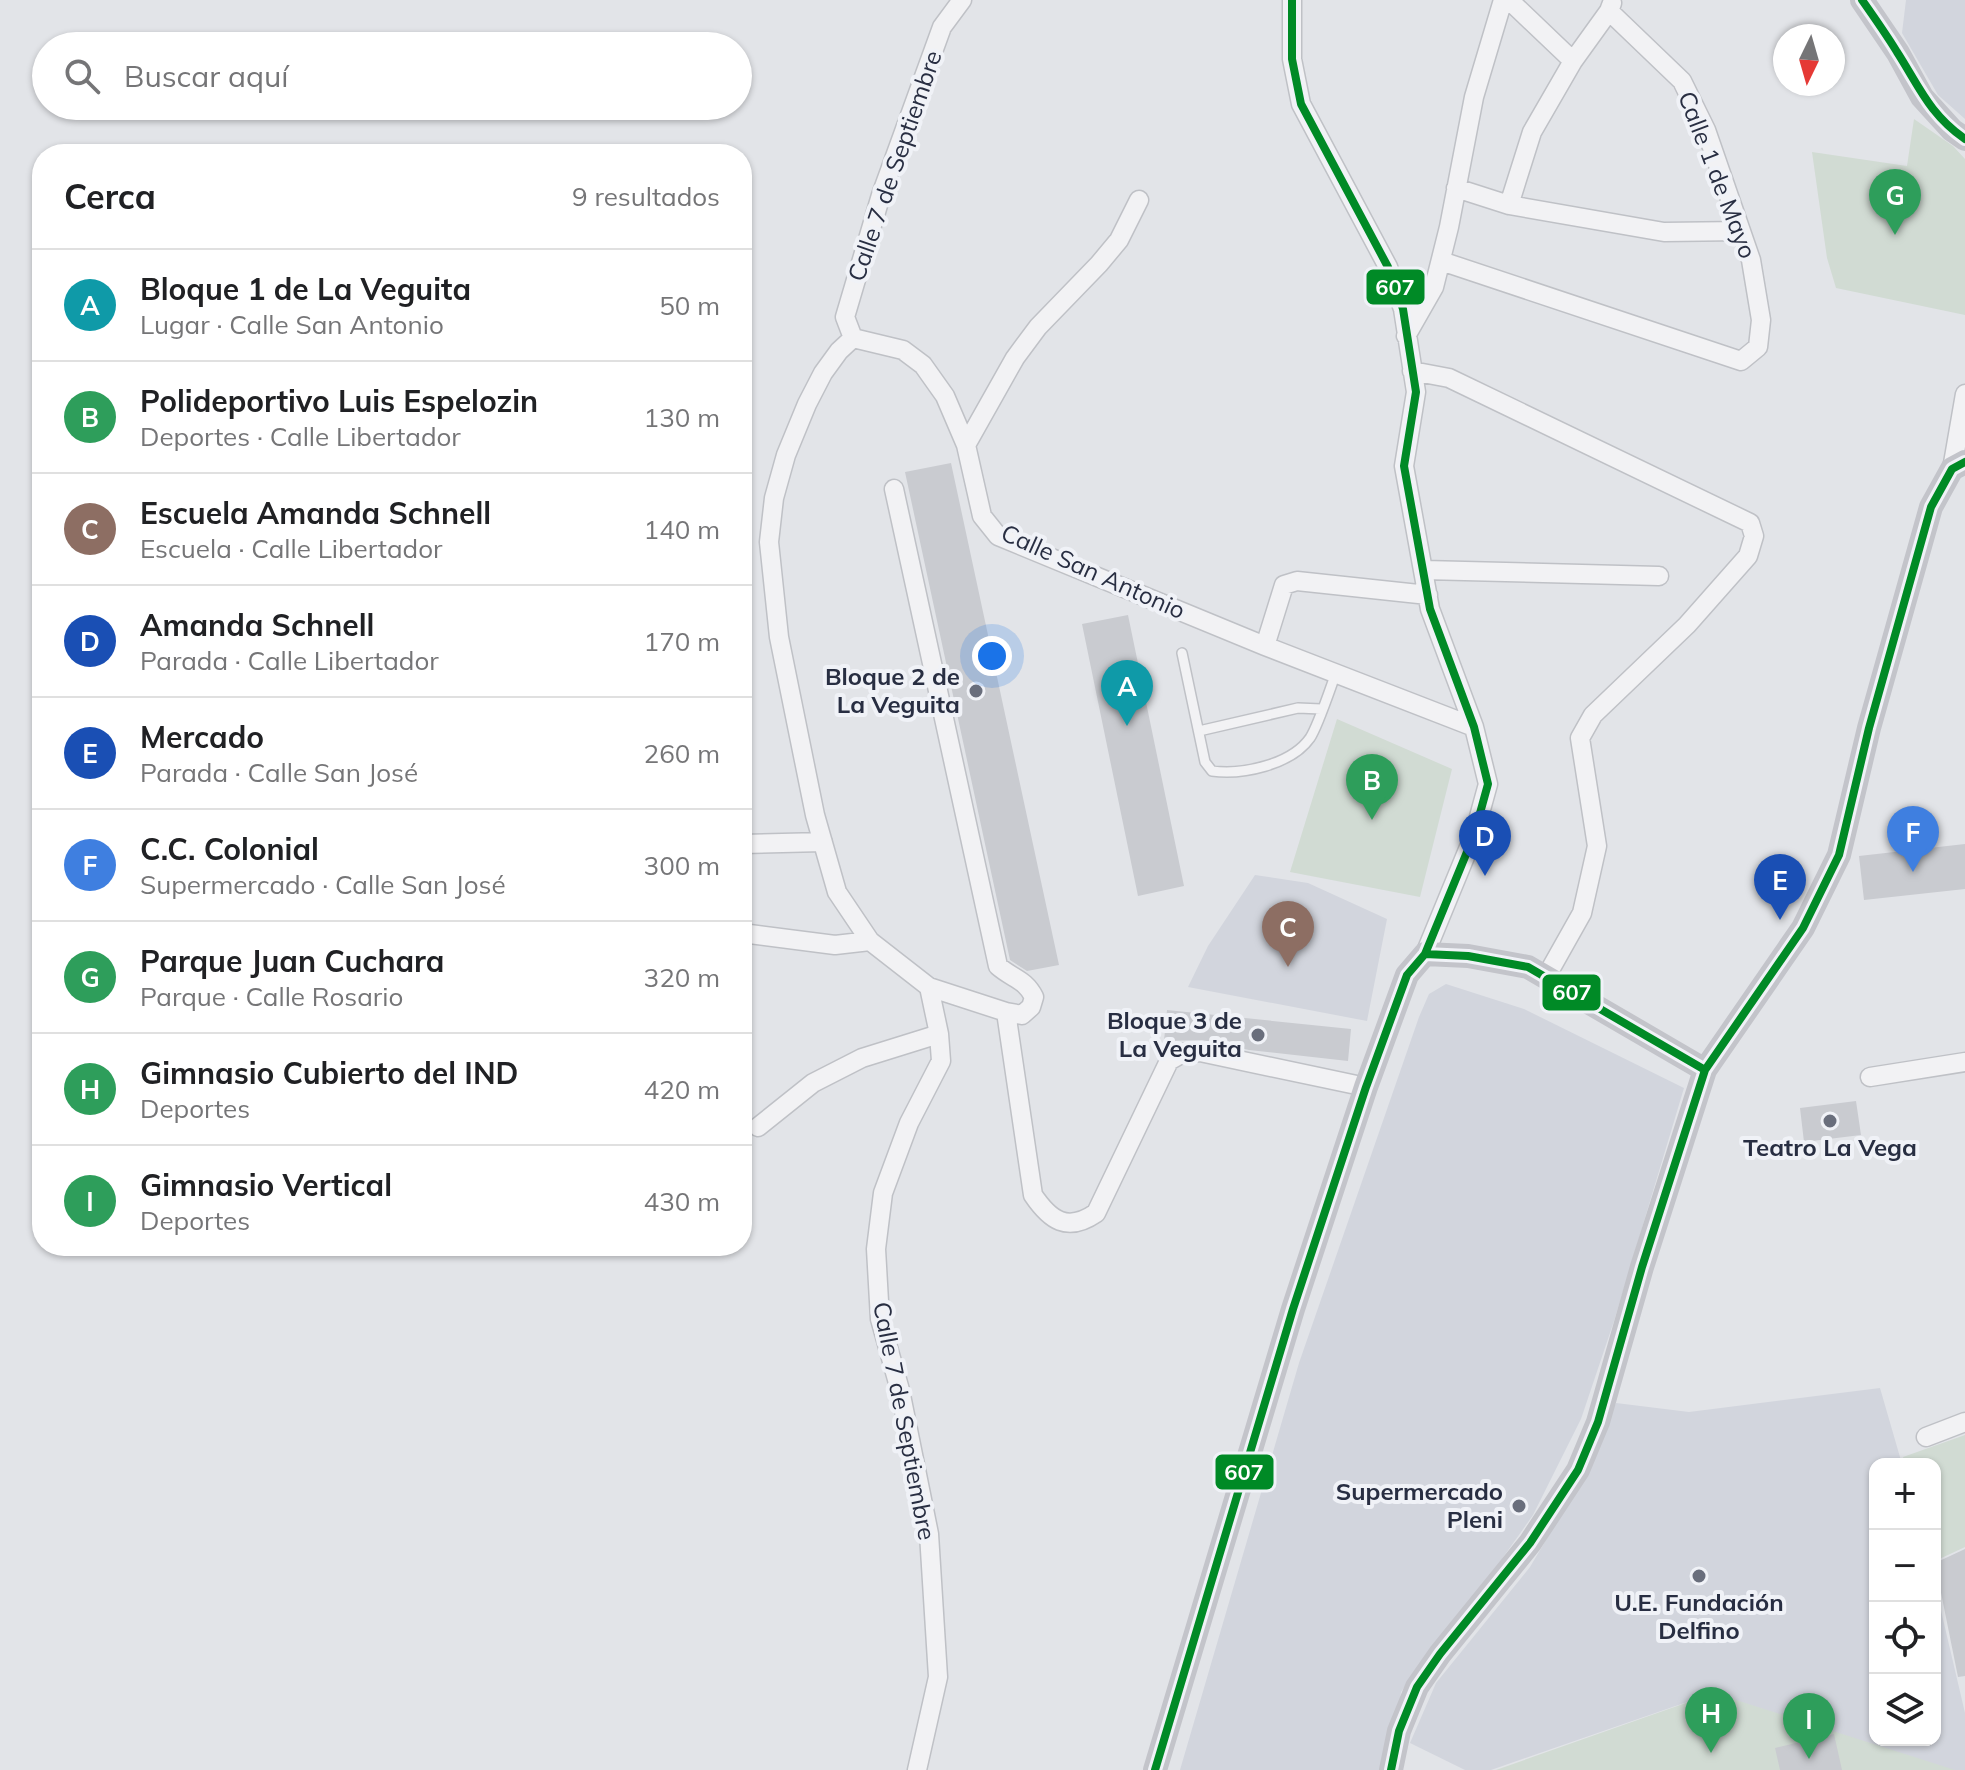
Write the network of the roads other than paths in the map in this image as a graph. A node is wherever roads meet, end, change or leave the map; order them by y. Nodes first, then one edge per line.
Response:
1 (941, 0) edge
2 (962, 0) edge
3 (1292, 0) edge
4 (1506, 0) edge
5 (1862, 0) edge
6 (1611, 6) edge
7 (942, 27) junction
8 (1573, 61) junction
9 (1965, 139) edge
10 (1456, 188) junction
11 (1139, 200) dead end
12 (1509, 205) junction
13 (1741, 231) junction
14 (1441, 261) junction
15 (1406, 336) junction
16 (853, 338) junction
17 (1412, 371) junction
18 (1965, 394) edge
19 (966, 445) junction
20 (1959, 465) edge
21 (894, 489) dead end
22 (1424, 570) junction
23 (1659, 576) dead end
24 (1428, 595) junction
25 (1265, 646) junction
26 (1182, 653) dead end
27 (1336, 673) junction
28 (1321, 709) junction
29 (1474, 727) junction
30 (1199, 731) junction
31 (823, 842) junction
32 (752, 844) edge
33 (752, 934) edge
34 (870, 941) junction
35 (1425, 954) junction
36 (1546, 977) junction
37 (929, 987) junction
38 (1006, 1012) junction
39 (939, 1034) junction
40 (1965, 1062) edge
41 (1705, 1070) junction
42 (1870, 1077) dead end
43 (1366, 1087) junction
44 (758, 1127) dead end
45 (1965, 1422) edge
46 (1926, 1437) dead end
47 (917, 1770) edge
48 (1155, 1770) edge
49 (1391, 1770) edge

1 - 7 street
2 - 7 street, Calle 7 de Septiembre
3 - 15 street
4 - 8 street
4 - 10 street
5 - 9 street
6 - 8 street
6 - 13 street, Calle 1 de Mayo
7 - 16 street, Calle 7 de Septiembre
8 - 12 street
10 - 12 street
10 - 14 street
11 - 19 street
12 - 13 street
13 - 14 street, Calle 1 de Mayo
14 - 15 street
15 - 17 street
16 - 19 street, Calle San Antonio
16 - 31 street
17 - 22 street
17 - 36 street
18 - 20 street
19 - 25 street, Calle San Antonio
20 - 41 street
21 - 38 street
22 - 23 street
22 - 24 street
24 - 25 street
24 - 29 street
25 - 27 street, Calle San Antonio
26 - 30 lane
27 - 28 lane
27 - 29 street, Calle San Antonio
28 - 30 lane
28 - 30 lane
29 - 35 street
31 - 32 street
31 - 34 street
33 - 34 street
34 - 37 street
35 - 36 street
35 - 43 street
36 - 41 street
37 - 38 street
37 - 39 street, Calle 7 de Septiembre
38 - 43 street
39 - 44 street
39 - 47 street, Calle 7 de Septiembre
40 - 42 street
41 - 49 street
43 - 48 street
45 - 46 street

